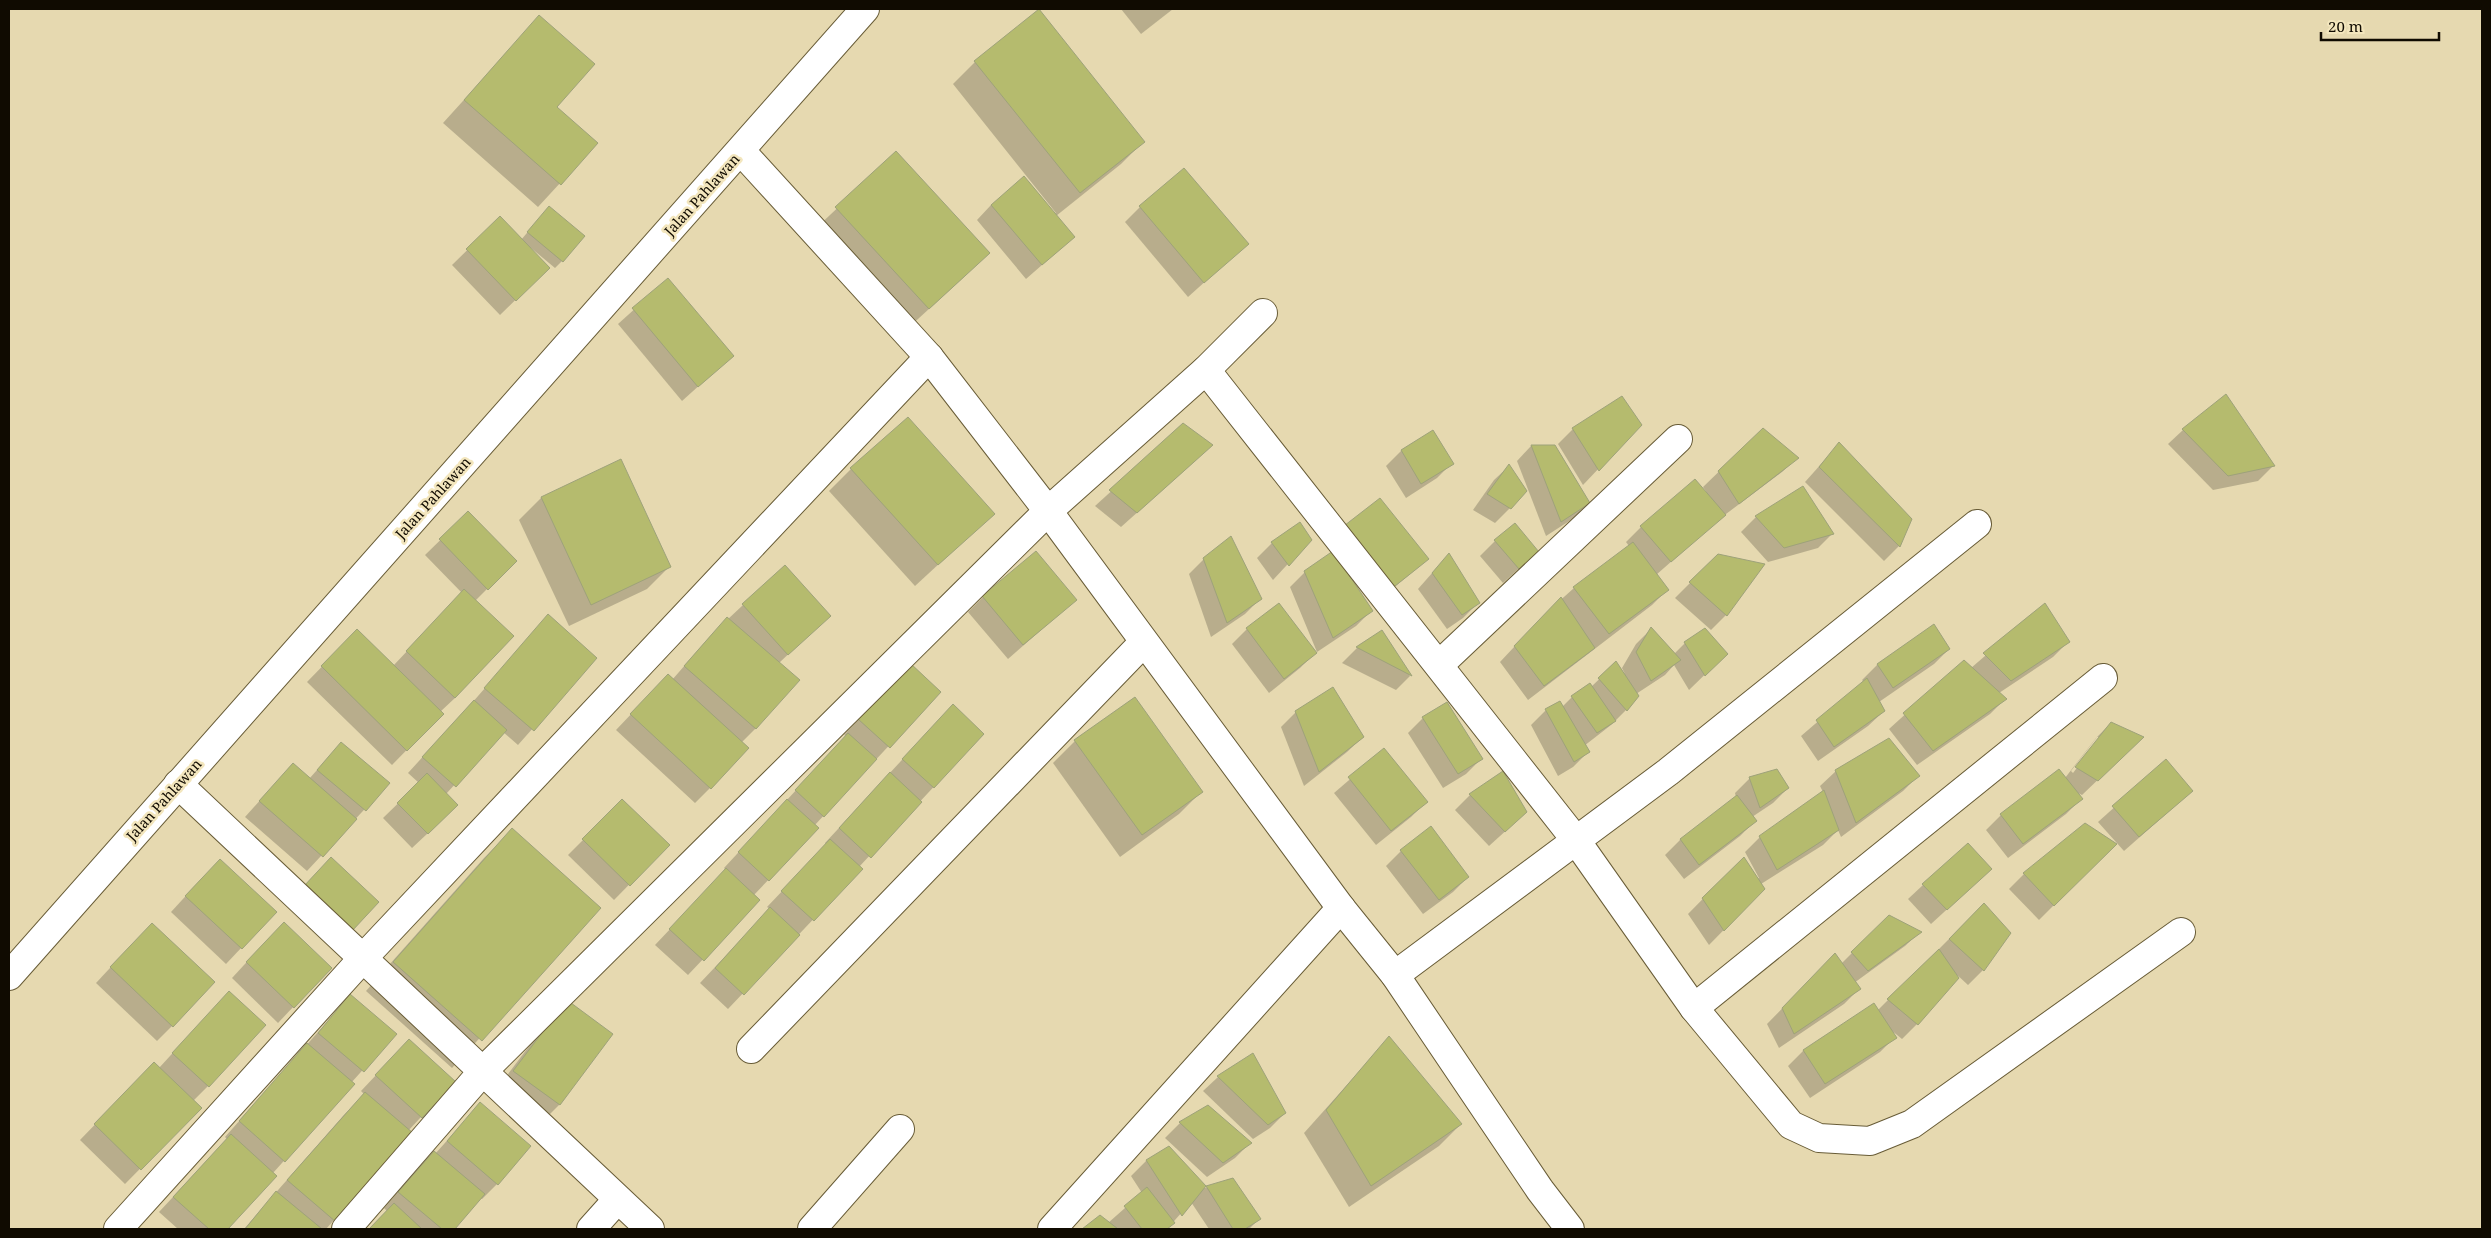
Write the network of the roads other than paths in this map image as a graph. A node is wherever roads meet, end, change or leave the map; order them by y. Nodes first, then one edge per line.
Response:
1 (861, 14) edge
2 (741, 151) junction
3 (1263, 313) dead end
4 (929, 356) junction
5 (1206, 370) junction
6 (1678, 439) dead end
7 (1048, 511) junction
8 (1977, 524) dead end
9 (1143, 643) junction
10 (1439, 665) junction
11 (2103, 678) dead end
12 (178, 784) junction
13 (1574, 839) junction
14 (1341, 908) junction
15 (2181, 932) dead end
16 (364, 957) junction
17 (1395, 975) junction
18 (9, 976) edge
19 (1694, 1008) junction
20 (751, 1049) dead end
21 (484, 1070) junction
22 (900, 1129) dead end
23 (617, 1200) junction
24 (118, 1229) edge
25 (346, 1229) edge
26 (591, 1229) edge
27 (650, 1229) edge
28 (812, 1229) edge
29 (1052, 1229) edge
30 (1570, 1229) edge

1 - 2 main road, Jalan Pahlawan
2 - 4 main road
2 - 12 main road, Jalan Pahlawan
3 - 5 main road
4 - 7 main road
4 - 16 main road
5 - 7 main road
5 - 10 main road
6 - 10 main road
7 - 9 main road
7 - 21 main road
8 - 13 main road
9 - 14 main road
9 - 20 main road
10 - 13 main road
11 - 19 main road
12 - 16 main road
12 - 18 main road, Jalan Pahlawan
13 - 17 main road
13 - 19 main road
14 - 17 main road
14 - 29 main road
15 - 19 main road
16 - 21 main road
16 - 24 main road
17 - 30 main road
21 - 23 main road
21 - 25 main road
22 - 28 main road
23 - 26 main road
23 - 27 main road

